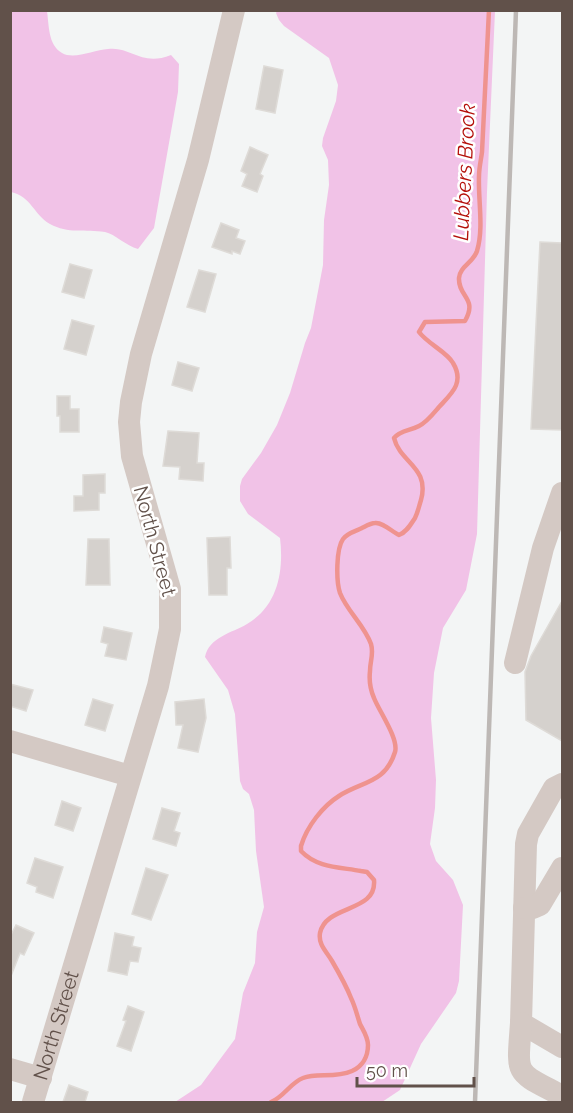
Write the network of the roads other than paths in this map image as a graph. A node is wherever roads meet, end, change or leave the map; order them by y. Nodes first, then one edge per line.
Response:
1 (234, 10) edge
2 (562, 493) edge
3 (515, 663) dead end
4 (10, 741) edge
5 (130, 776) junction
6 (562, 784) edge
7 (562, 868) edge
8 (524, 908) junction
9 (521, 1023) junction
10 (562, 1047) edge
11 (519, 1066) junction
12 (10, 1069) edge
13 (41, 1077) junction
14 (562, 1096) edge
15 (33, 1102) edge
16 (543, 1102) edge

1 - 5 street, North Street
2 - 3 street
4 - 5 street
5 - 13 street, North Street
6 - 8 street
7 - 8 street
8 - 9 street
9 - 10 street
9 - 11 street
11 - 14 street
11 - 16 street
12 - 13 street
13 - 15 street, North Street

